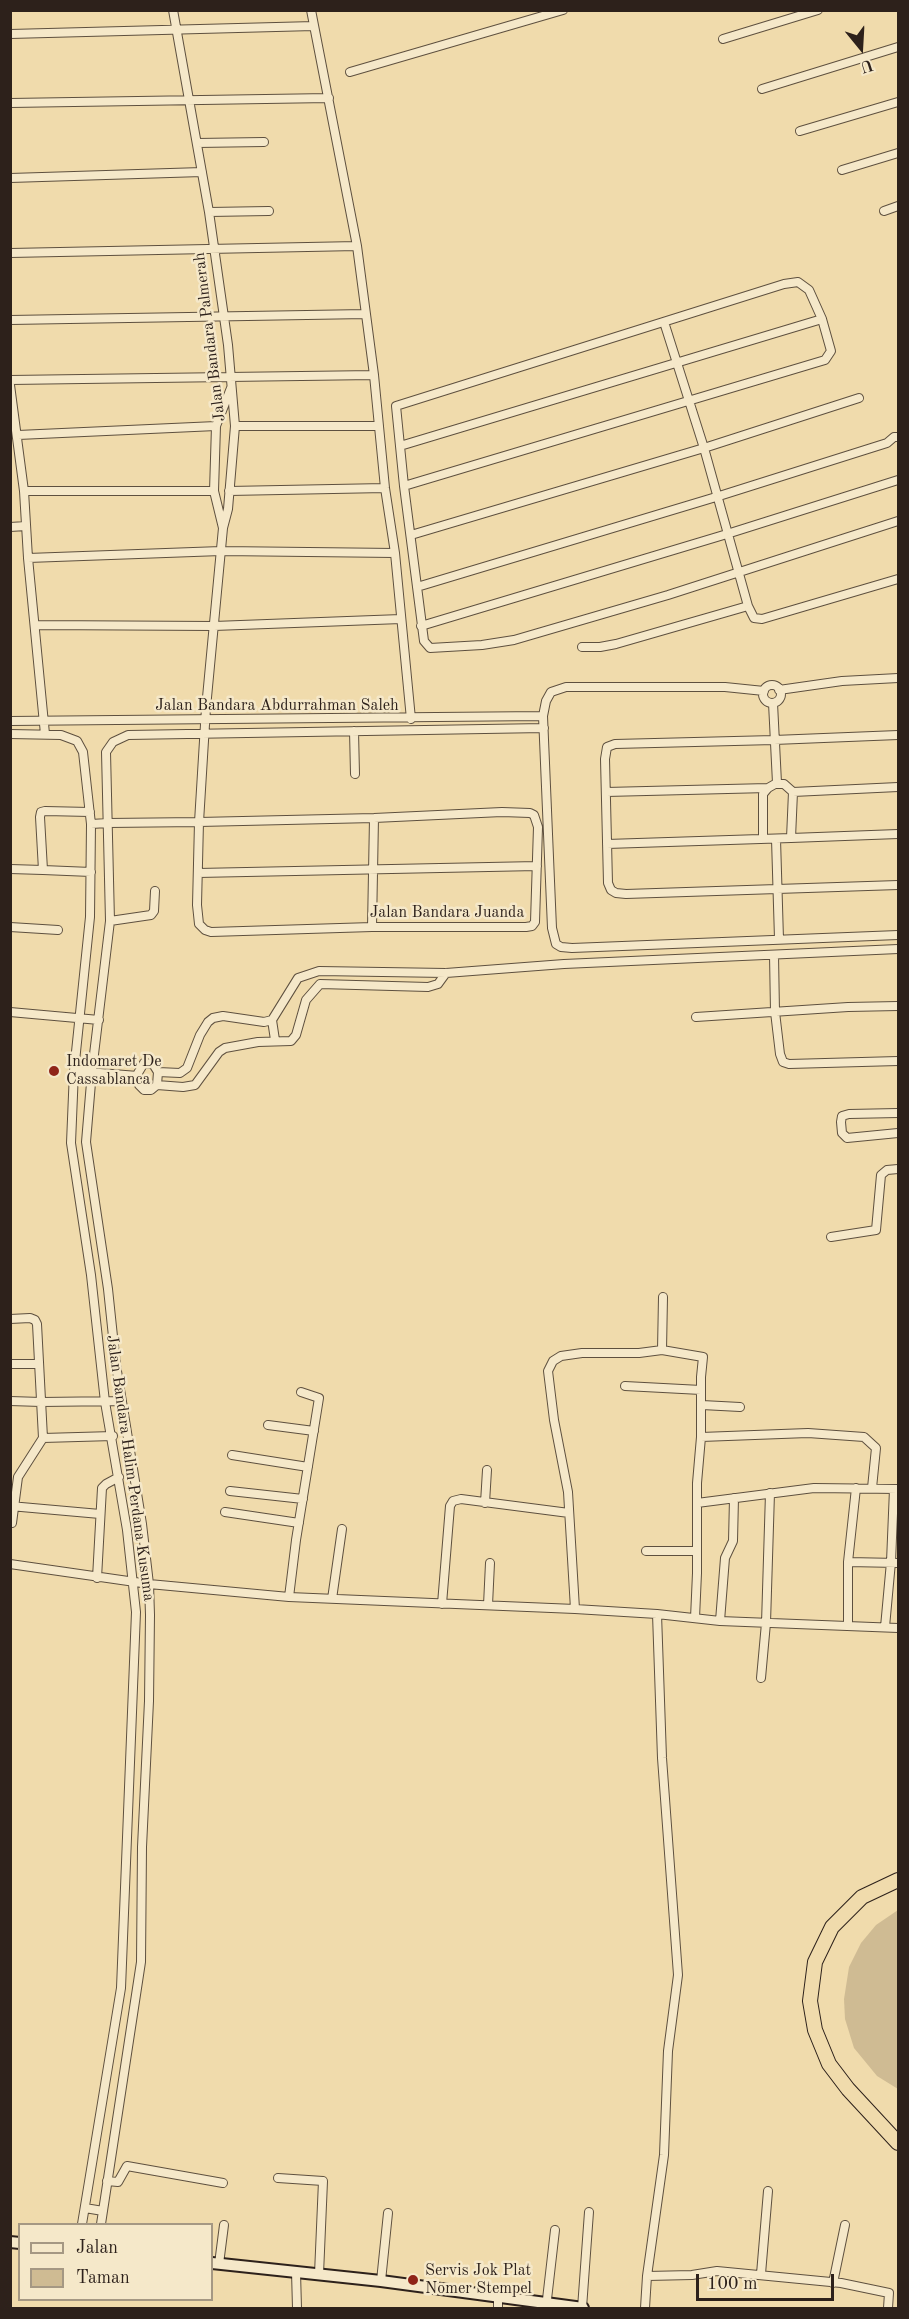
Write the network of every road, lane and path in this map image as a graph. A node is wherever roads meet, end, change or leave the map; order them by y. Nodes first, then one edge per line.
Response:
1 (173, 10) edge
2 (311, 10) edge
3 (562, 10) edge
4 (818, 10) edge
5 (314, 26) junction
6 (177, 30) junction
7 (10, 34) edge
8 (723, 39) dead end
9 (898, 47) edge
10 (350, 72) dead end
11 (762, 89) dead end
12 (329, 98) junction
13 (188, 102) junction
14 (898, 102) edge
15 (10, 103) edge
16 (800, 131) dead end
17 (197, 142) junction
18 (264, 142) dead end
19 (898, 153) edge
20 (842, 170) dead end
21 (202, 172) junction
22 (10, 178) edge
23 (898, 206) edge
24 (269, 211) dead end
25 (884, 211) dead end
26 (209, 212) junction
27 (357, 246) junction
28 (214, 250) junction
29 (10, 253) edge
30 (366, 314) junction
31 (224, 316) junction
32 (822, 319) junction
33 (10, 320) edge
34 (664, 322) junction
35 (677, 361) junction
36 (374, 375) junction
37 (231, 377) junction
38 (10, 383) edge
39 (231, 388) junction
40 (859, 398) dead end
41 (689, 401) junction
42 (216, 426) junction
43 (235, 426) junction
44 (379, 426) junction
45 (18, 435) junction
46 (898, 437) edge
47 (400, 446) junction
48 (704, 448) junction
49 (898, 480) edge
50 (404, 486) junction
51 (386, 488) junction
52 (24, 491) junction
53 (214, 491) junction
54 (230, 491) junction
55 (716, 496) junction
56 (898, 521) edge
57 (26, 526) junction
58 (10, 527) edge
59 (223, 528) junction
60 (727, 534) junction
61 (411, 535) junction
62 (221, 551) junction
63 (395, 553) junction
64 (28, 558) junction
65 (738, 573) junction
66 (898, 579) edge
67 (417, 587) junction
68 (748, 606) junction
69 (401, 619) junction
70 (35, 625) junction
71 (214, 626) junction
72 (421, 626) junction
73 (582, 647) dead end
74 (898, 678) edge
75 (779, 690) junction
76 (764, 691) junction
77 (773, 703) junction
78 (543, 716) junction
79 (411, 719) junction
80 (128, 720) junction
81 (206, 720) junction
82 (42, 721) junction
83 (10, 722) edge
84 (544, 729) junction
85 (354, 731) junction
86 (10, 734) edge
87 (45, 734) junction
88 (205, 734) junction
89 (128, 735) junction
90 (898, 735) edge
91 (774, 740) junction
92 (355, 774) dead end
93 (777, 783) junction
94 (898, 787) edge
95 (768, 788) junction
96 (606, 792) junction
97 (793, 792) junction
98 (90, 812) junction
99 (374, 818) junction
100 (200, 822) junction
101 (108, 823) junction
102 (91, 824) junction
103 (898, 834) edge
104 (776, 838) junction
105 (791, 838) junction
106 (763, 839) junction
107 (607, 844) junction
108 (537, 866) junction
109 (10, 869) edge
110 (373, 869) junction
111 (42, 870) junction
112 (91, 872) junction
113 (198, 873) junction
114 (898, 885) edge
115 (777, 889) junction
116 (155, 891) dead end
117 (110, 921) junction
118 (10, 927) edge
119 (372, 927) junction
120 (58, 930) dead end
121 (898, 935) edge
122 (779, 939) junction
123 (898, 949) edge
124 (774, 955) junction
125 (319, 971) junction
126 (446, 973) junction
127 (320, 984) junction
128 (898, 1006) edge
129 (10, 1012) edge
130 (775, 1012) junction
131 (696, 1017) dead end
132 (80, 1019) junction
133 (99, 1020) junction
134 (272, 1020) junction
135 (275, 1040) junction
136 (898, 1061) edge
137 (74, 1071) junction
138 (96, 1071) junction
139 (158, 1072) junction
140 (138, 1076) junction
141 (156, 1085) junction
142 (898, 1113) edge
143 (898, 1133) edge
144 (898, 1168) edge
145 (831, 1237) dead end
146 (663, 1297) dead end
147 (10, 1319) edge
148 (662, 1350) junction
149 (10, 1364) edge
150 (39, 1364) junction
151 (625, 1386) dead end
152 (701, 1390) junction
153 (301, 1392) dead end
154 (10, 1401) edge
155 (122, 1401) junction
156 (41, 1402) junction
157 (105, 1402) junction
158 (702, 1405) junction
159 (740, 1407) dead end
160 (268, 1425) dead end
161 (314, 1431) junction
162 (113, 1436) junction
163 (702, 1437) junction
164 (43, 1438) junction
165 (232, 1455) dead end
166 (308, 1467) junction
167 (487, 1470) dead end
168 (14, 1477) edge
169 (119, 1477) junction
170 (856, 1488) junction
171 (872, 1488) junction
172 (896, 1489) edge
173 (230, 1491) dead end
174 (770, 1493) junction
175 (734, 1498) junction
176 (303, 1499) junction
177 (485, 1503) junction
178 (697, 1503) junction
179 (12, 1506) edge
180 (225, 1512) dead end
181 (569, 1513) junction
182 (100, 1514) junction
183 (12, 1523) dead end
184 (299, 1523) junction
185 (342, 1529) dead end
186 (646, 1551) dead end
187 (696, 1551) junction
188 (848, 1562) junction
189 (490, 1563) dead end
190 (895, 1563) edge
191 (10, 1564) edge
192 (97, 1578) junction
193 (134, 1582) junction
194 (149, 1584) junction
195 (289, 1597) junction
196 (332, 1599) junction
197 (442, 1604) junction
198 (488, 1605) junction
199 (575, 1609) junction
200 (657, 1614) junction
201 (695, 1618) junction
202 (720, 1621) junction
203 (766, 1623) junction
204 (848, 1626) junction
205 (885, 1627) junction
206 (898, 1628) edge
207 (761, 1678) dead end
208 (132, 1697) junction
209 (149, 1697) junction
210 (898, 1880) edge
211 (898, 2143) edge
212 (278, 2178) dead end
213 (107, 2181) junction
214 (224, 2183) dead end
215 (768, 2191) dead end
216 (85, 2208) junction
217 (103, 2211) junction
218 (589, 2212) dead end
219 (388, 2213) dead end
220 (82, 2223) edge
221 (101, 2223) edge
222 (224, 2225) dead end
223 (845, 2225) dead end
224 (555, 2230) dead end
225 (215, 2263) edge
226 (296, 2272) junction
227 (319, 2274) junction
228 (761, 2274) junction
229 (647, 2276) junction
230 (381, 2281) junction
231 (834, 2283) junction
232 (498, 2296) junction
233 (546, 2305) edge
234 (566, 2307) edge
235 (297, 2308) edge
236 (498, 2308) edge
237 (583, 2308) edge
238 (645, 2308) edge
239 (888, 2308) edge

1 - 6 street, Jalan Bandara Palmerah
2 - 5 street
3 - 10 street
4 - 8 street
5 - 6 street
5 - 12 street
6 - 7 street
6 - 13 street, Jalan Bandara Palmerah
9 - 11 street
12 - 13 street
12 - 27 street
13 - 15 street
13 - 17 street, Jalan Bandara Palmerah
14 - 16 street
17 - 18 street
17 - 21 street, Jalan Bandara Palmerah
19 - 20 street
21 - 22 street
21 - 26 street, Jalan Bandara Palmerah
23 - 25 street
24 - 26 street
26 - 28 street, Jalan Bandara Palmerah
27 - 28 street
27 - 30 street
28 - 29 street
28 - 31 street, Jalan Bandara Palmerah
30 - 31 street
30 - 36 street
31 - 33 street
31 - 37 street, Jalan Bandara Palmerah
32 - 34 street
32 - 35 street
32 - 41 street
34 - 35 street
34 - 47 street
35 - 41 street
35 - 47 street
36 - 37 street
36 - 44 street
37 - 38 street
37 - 39 street, Jalan Bandara Palmerah
38 - 45 street
39 - 42 street
39 - 43 street, Jalan Bandara Palmerah
40 - 48 street
41 - 48 street
41 - 50 street
42 - 45 street
42 - 53 street
43 - 44 street
43 - 54 street, Jalan Bandara Palmerah
44 - 51 street
45 - 52 street
46 - 55 street
47 - 50 street
48 - 55 street
48 - 61 street
49 - 60 street
50 - 61 street
51 - 54 street
51 - 63 street
52 - 53 street
52 - 57 street
53 - 59 street
54 - 59 street, Jalan Bandara Palmerah
55 - 60 street
55 - 67 street
56 - 65 street
57 - 58 street
57 - 64 street
59 - 62 street, Jalan Bandara Palmerah
60 - 65 street
60 - 72 street
61 - 67 street
62 - 63 street
62 - 64 street
62 - 71 street, Jalan Bandara Palmerah
63 - 69 street
64 - 70 street
65 - 68 street
65 - 72 street
66 - 68 street
67 - 72 street
68 - 73 street
69 - 71 street
69 - 79 street
70 - 71 street
70 - 82 street
71 - 81 street, Jalan Bandara Palmerah
74 - 75 street
75 - 76 street
75 - 77 street
76 - 77 street
76 - 78 street
77 - 91 street
78 - 79 street, Jalan Bandara Abdurrahman Saleh
78 - 84 street
79 - 81 street, Jalan Bandara Abdurrahman Saleh
80 - 81 street, Jalan Bandara Abdurrahman Saleh
80 - 82 street, Jalan Bandara Abdurrahman Saleh
80 - 89 street
81 - 88 street, Jalan Bandara Palmerah
82 - 83 street, Jalan Bandara Abdurrahman Saleh
82 - 87 street
84 - 85 street, Jalan Bandara Abdurrahman Saleh
84 - 122 street
85 - 88 street, Jalan Bandara Abdurrahman Saleh
85 - 92 street
86 - 87 street
87 - 98 street, Jalan Bandara Halim Perdana Kusuma
88 - 89 street, Jalan Bandara Abdurrahman Saleh
88 - 100 street, Jalan Bandara Juanda
89 - 101 street, Jalan Bandara Halim Perdana Kusuma
90 - 91 street
91 - 93 street
91 - 96 street
93 - 95 street
93 - 97 street
94 - 97 street
95 - 96 street
95 - 106 street
96 - 107 street
97 - 105 street
98 - 102 street, Jalan Bandara Halim Perdana Kusuma
98 - 111 street
99 - 100 street, Jalan Bandara Juanda
99 - 108 street, Jalan Bandara Juanda
99 - 110 street
100 - 101 street, Jalan Bandara Juanda
100 - 113 street, Jalan Bandara Juanda
101 - 102 street, Jalan Bandara Juanda
101 - 117 street, Jalan Bandara Halim Perdana Kusuma
102 - 112 street, Jalan Bandara Halim Perdana Kusuma
103 - 105 street
104 - 105 street
104 - 106 street
104 - 115 street
106 - 107 street
107 - 115 street
108 - 110 street
108 - 119 street, Jalan Bandara Juanda
109 - 111 street
110 - 113 street
110 - 119 street
111 - 112 street
112 - 132 street, Jalan Bandara Halim Perdana Kusuma
113 - 119 street, Jalan Bandara Juanda
114 - 115 street
115 - 122 street
116 - 117 street
117 - 133 street, Jalan Bandara Halim Perdana Kusuma
118 - 120 street
121 - 122 street
123 - 124 street
124 - 126 street
124 - 130 street
125 - 126 street
125 - 127 street
125 - 134 street
126 - 127 street
127 - 135 street
128 - 130 street
129 - 132 street
130 - 131 street
130 - 136 street
132 - 133 street
132 - 137 street, Jalan Bandara Halim Perdana Kusuma
133 - 138 street, Jalan Bandara Halim Perdana Kusuma
134 - 135 street
134 - 139 street
135 - 141 street
137 - 138 street
137 - 157 street, Jalan Bandara Halim Perdana Kusuma
138 - 140 street
138 - 155 street, Jalan Bandara Halim Perdana Kusuma
139 - 140 street
139 - 141 street
140 - 141 street
142 - 143 street
144 - 145 street
146 - 148 street
147 - 150 street
148 - 152 street
148 - 181 street
149 - 150 street
150 - 156 street
151 - 152 street
152 - 158 street
153 - 161 street
154 - 156 street
155 - 157 street
155 - 194 street, Jalan Bandara Halim Perdana Kusuma
156 - 157 street
156 - 164 street
157 - 162 street, Jalan Bandara Halim Perdana Kusuma
158 - 159 street
158 - 163 street
160 - 161 street
161 - 166 street
162 - 164 street
162 - 169 street, Jalan Bandara Halim Perdana Kusuma
163 - 171 street
163 - 178 street
164 - 168 street
165 - 166 street
166 - 176 street
167 - 177 street
168 - 179 street
169 - 182 street
169 - 193 street, Jalan Bandara Halim Perdana Kusuma
170 - 171 street
170 - 174 street
170 - 188 street
171 - 172 street
172 - 190 street
173 - 176 street
174 - 175 street
174 - 203 street
175 - 178 street
175 - 202 street
176 - 184 street
177 - 181 street
177 - 197 street
178 - 187 street
179 - 182 street
179 - 183 street
180 - 184 street
181 - 199 street
182 - 192 street
184 - 195 street
185 - 196 street
186 - 187 street
187 - 201 street
188 - 190 street
188 - 204 street
189 - 198 street
190 - 205 street
191 - 192 street
192 - 193 street
193 - 194 street
193 - 208 street, Jalan Bandara Halim Perdana Kusuma
194 - 195 street
194 - 209 street, Jalan Bandara Halim Perdana Kusuma
195 - 196 street
196 - 197 street
197 - 198 street
198 - 199 street
199 - 200 street
200 - 201 street
200 - 229 street
201 - 202 street
202 - 203 street
203 - 204 street
203 - 207 street
204 - 205 street
205 - 206 street
208 - 209 street
208 - 216 street, Jalan Bandara Halim Perdana Kusuma
209 - 213 street, Jalan Bandara Halim Perdana Kusuma
210 - 211 highway
212 - 227 street
213 - 214 street
213 - 217 street, Jalan Bandara Halim Perdana Kusuma
215 - 228 street
216 - 217 street
216 - 220 street, Jalan Bandara Halim Perdana Kusuma
217 - 221 street, Jalan Bandara Halim Perdana Kusuma
218 - 237 street
219 - 230 street
222 - 225 street
223 - 231 street
224 - 233 street
225 - 226 main road
226 - 227 main road
226 - 235 street
227 - 230 main road
228 - 229 street
228 - 231 street
229 - 238 street
230 - 232 main road
231 - 239 street
232 - 233 main road
232 - 236 street
233 - 234 main road
234 - 237 main road

